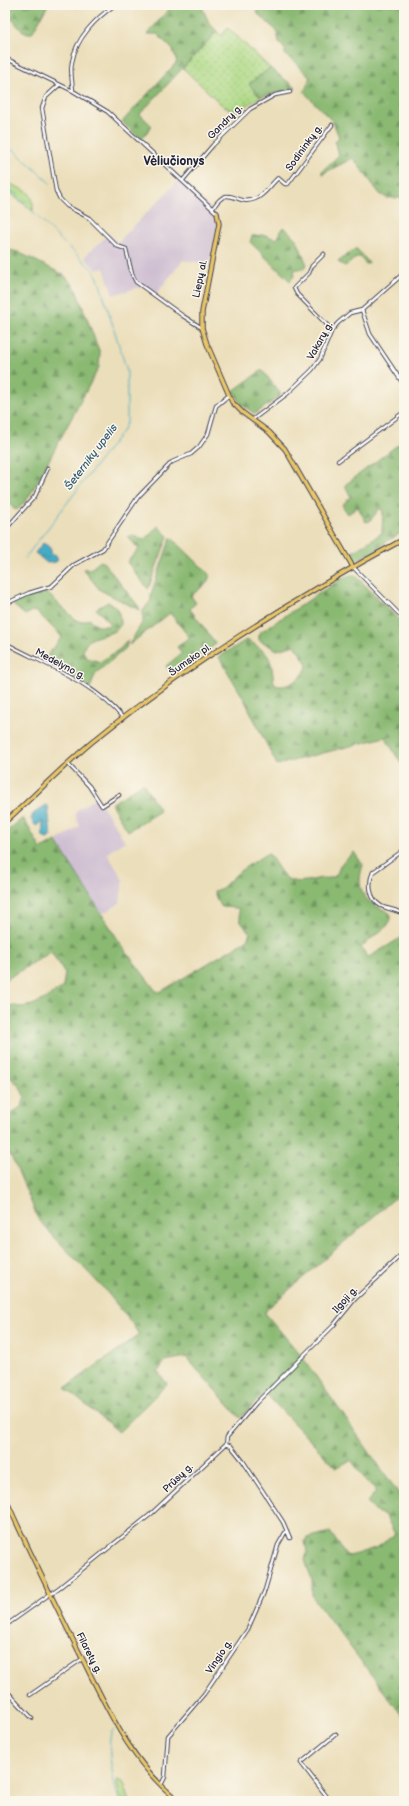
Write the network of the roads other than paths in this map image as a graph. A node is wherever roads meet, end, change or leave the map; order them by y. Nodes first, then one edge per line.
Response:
1 (115, 5) edge
2 (5, 58) edge
3 (51, 80) junction
4 (59, 84) junction
5 (52, 90) junction
6 (73, 91) junction
7 (290, 92) dead end
8 (332, 125) dead end
9 (183, 180) junction
10 (213, 208) junction
11 (217, 212) joint
12 (324, 254) dead end
13 (404, 273) edge
14 (362, 310) junction
15 (202, 328) junction
16 (332, 330) junction
17 (404, 385) edge
18 (228, 396) junction
19 (404, 412) edge
20 (252, 420) junction
21 (338, 461) dead end
22 (48, 468) dead end
23 (5, 530) edge
24 (404, 539) edge
25 (353, 567) junction
26 (5, 604) edge
27 (404, 619) edge
28 (5, 643) edge
29 (124, 718) junction
30 (68, 764) junction
31 (118, 794) dead end
32 (5, 822) edge
33 (404, 850) edge
34 (399, 912) dead end
35 (404, 1253) edge
36 (226, 1444) junction
37 (5, 1497) edge
38 (287, 1531) junction
39 (290, 1538) dead end
40 (50, 1594) junction
41 (5, 1626) edge
42 (83, 1659) junction
43 (5, 1689) edge
44 (30, 1695) dead end
45 (32, 1718) dead end
46 (336, 1734) dead end
47 (161, 1785) junction
48 (180, 1801) edge
49 (324, 1801) edge

1 - 6 street
2 - 3 street, Liepų al.
3 - 4 street, Liepų al.
3 - 5 street
4 - 5 street
4 - 6 street, Liepų al.
5 - 15 street
6 - 9 street, Liepų al.
7 - 9 street, Gandrų g.
8 - 10 street, Sodininkų g.
9 - 10 street, Liepų al.
10 - 11 street, Liepų al.
11 - 15 main road, Liepų al.
12 - 16 street
13 - 14 street, Vakarų g.
14 - 16 street, Vakarų g.
14 - 17 street
15 - 18 main road, Liepų al.
16 - 20 street, Vakarų g.
18 - 20 main road, Liepų al.
18 - 26 street
19 - 21 street
20 - 25 main road, Liepų al.
22 - 23 street
24 - 25 main road, Šumsko pl.
25 - 27 street
25 - 29 main road, Šumsko pl.
28 - 29 street, Medelyno g.
29 - 30 main road, Šumsko pl.
30 - 31 street
30 - 32 main road, Šumsko pl.
33 - 34 street
35 - 36 street, Ilgoji g.
36 - 38 street
36 - 40 street, Prūsų g.
37 - 40 main road, Filaretų g.
38 - 39 street
38 - 47 street, Vingio g.
40 - 41 street, Prūsų g.
40 - 42 main road, Filaretų g.
42 - 44 street
42 - 47 main road, Filaretų g.
43 - 45 street
46 - 49 street
47 - 48 main road, Filaretų g.

